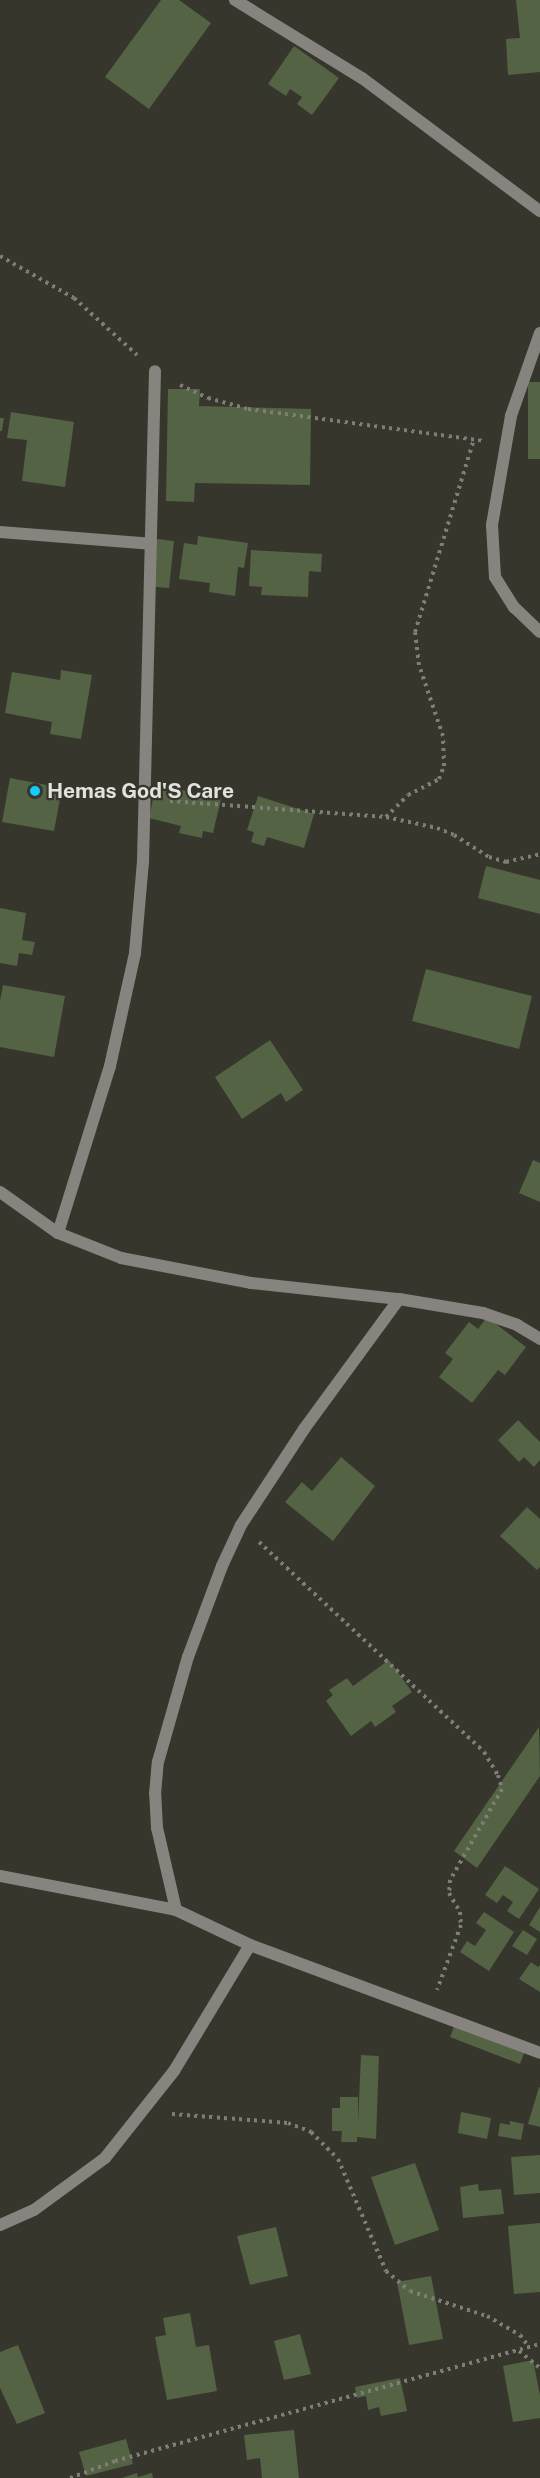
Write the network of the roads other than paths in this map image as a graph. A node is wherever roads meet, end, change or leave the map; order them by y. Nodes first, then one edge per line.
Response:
1 (235, 0) edge
2 (540, 211) edge
3 (540, 333) edge
4 (155, 371) road end
5 (0, 532) edge
6 (151, 543) junction
7 (540, 632) edge
8 (0, 1192) edge
9 (58, 1233) junction
10 (399, 1299) junction
11 (540, 1340) edge
12 (0, 1876) edge
13 (176, 1910) junction
14 (250, 1945) junction
15 (540, 2053) edge
16 (0, 2225) edge

1 - 2 street
3 - 7 street
4 - 6 street
5 - 6 street
6 - 9 street
8 - 9 street
9 - 10 street
10 - 11 street
10 - 13 street
12 - 13 street
13 - 14 street
14 - 15 street
14 - 16 street

